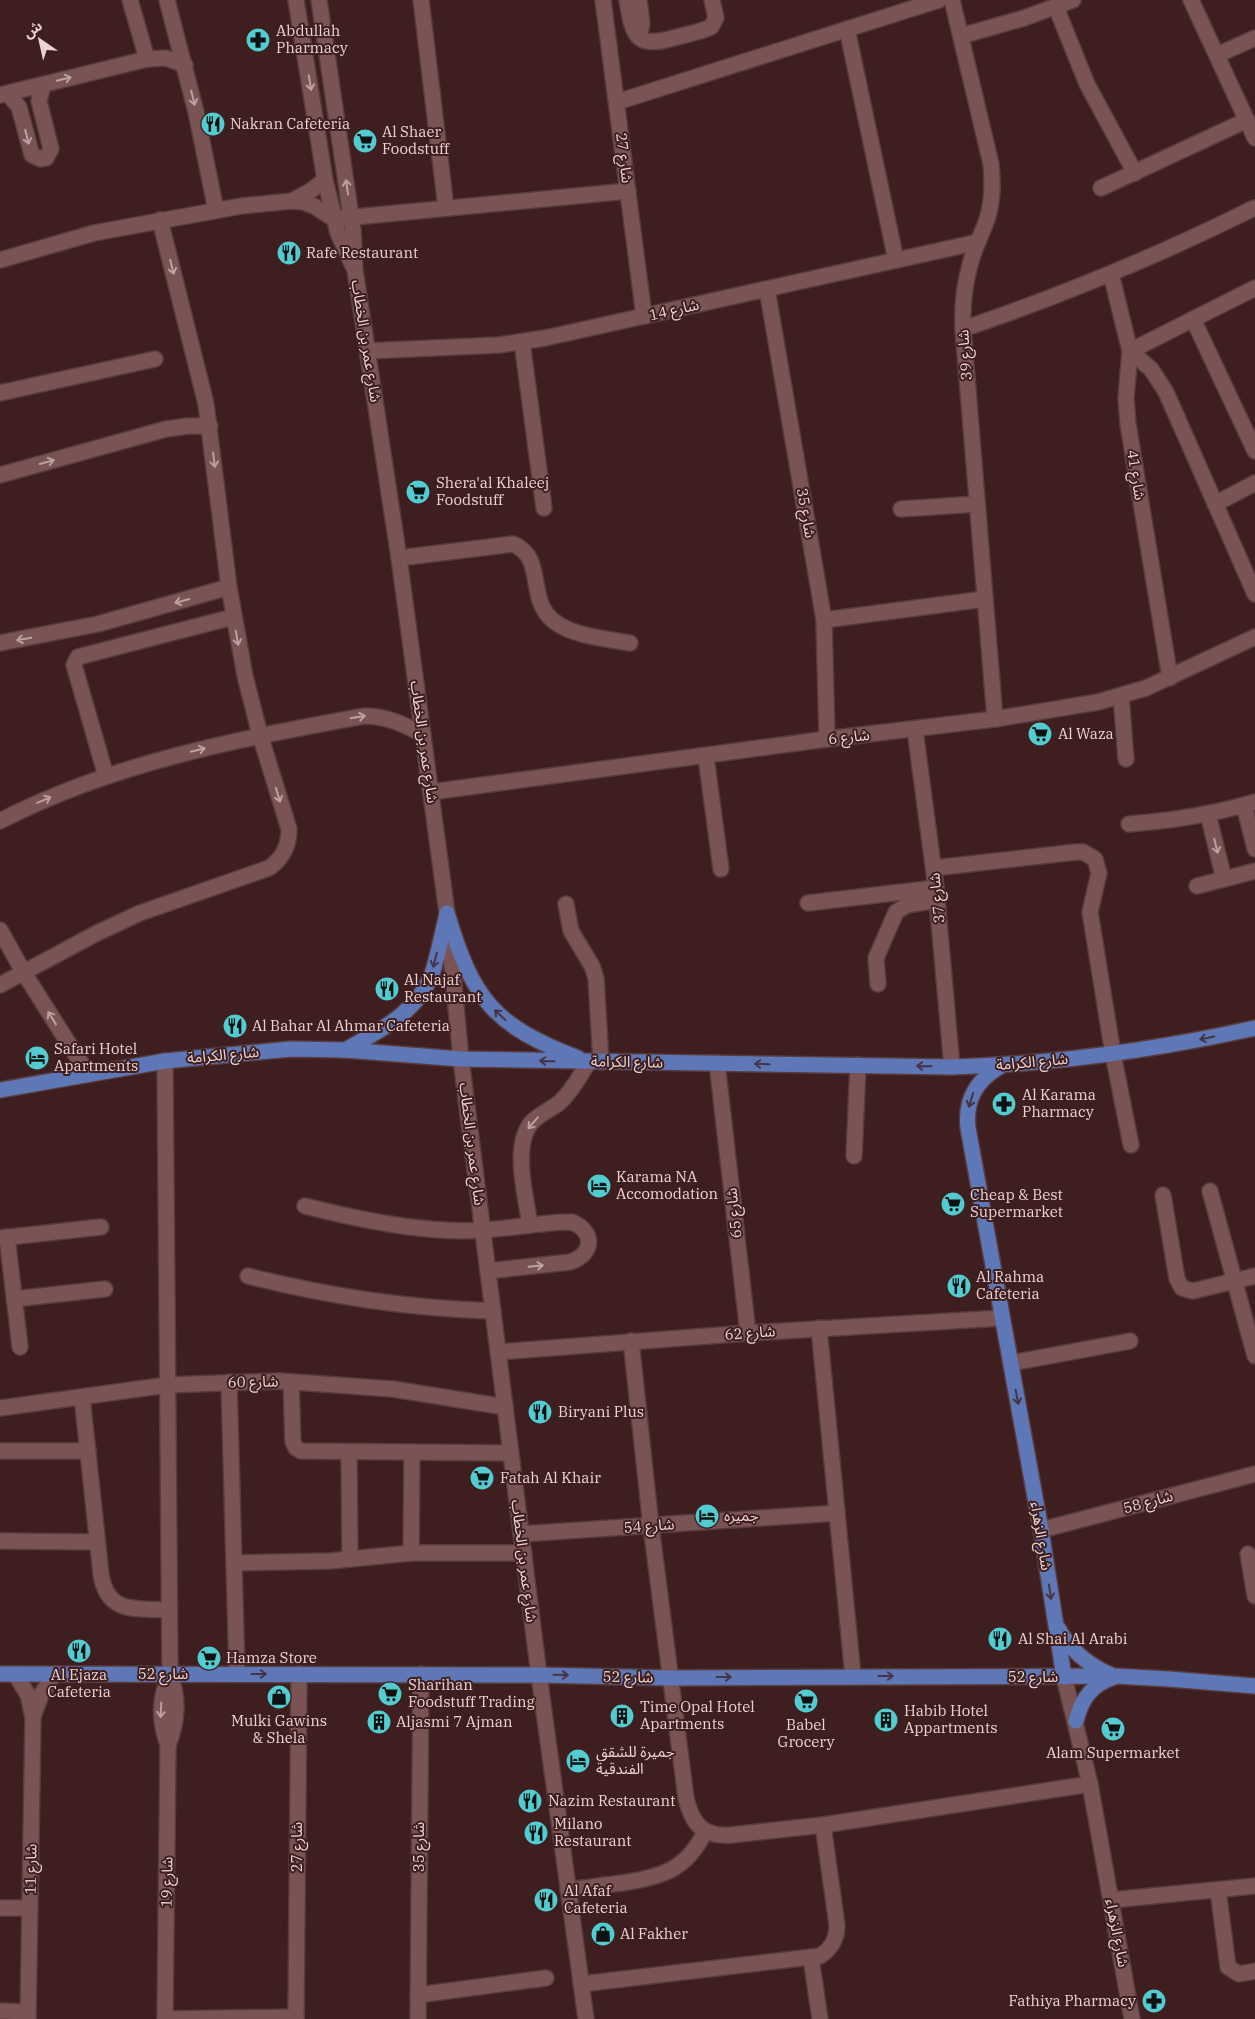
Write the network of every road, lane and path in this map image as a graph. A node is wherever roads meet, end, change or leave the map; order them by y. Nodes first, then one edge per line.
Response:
1 (130, 0) edge
2 (167, 0) edge
3 (296, 0) edge
4 (320, 0) edge
5 (421, 0) edge
6 (603, 0) edge
7 (627, 0) edge
8 (639, 0) edge
9 (712, 0) edge
10 (939, 0) edge
11 (952, 0) edge
12 (1073, 0) edge
13 (1191, 0) edge
14 (1056, 7) junction
15 (847, 29) junction
16 (961, 36) junction
17 (639, 37) junction
18 (1255, 38) edge
19 (1217, 55) junction
20 (147, 59) junction
21 (185, 66) junction
22 (43, 84) junction
23 (4, 95) edge
24 (617, 102) junction
25 (335, 105) junction
26 (314, 107) junction
27 (1247, 120) junction
28 (1255, 138) edge
29 (1135, 172) junction
30 (325, 180) junction
31 (1101, 188) dead end
32 (628, 191) junction
33 (292, 201) junction
34 (446, 208) junction
35 (1254, 208) edge
36 (216, 210) junction
37 (351, 218) junction
38 (334, 219) junction
39 (160, 220) junction
40 (978, 242) junction
41 (0, 260) edge
42 (896, 260) junction
43 (355, 270) junction
44 (1111, 274) junction
45 (1255, 288) edge
46 (767, 289) junction
47 (644, 316) junction
48 (1193, 319) junction
49 (962, 330) junction
50 (522, 342) junction
51 (367, 351) junction
52 (1130, 351) junction
53 (155, 359) dead end
54 (0, 393) edge
55 (210, 426) junction
56 (1255, 451) edge
57 (0, 475) edge
58 (1255, 483) edge
59 (977, 504) junction
60 (1215, 504) junction
61 (544, 508) dead end
62 (901, 508) dead end
63 (399, 558) junction
64 (229, 587) junction
65 (1255, 594) edge
66 (985, 599) junction
67 (233, 617) junction
68 (824, 620) junction
69 (1255, 638) edge
70 (0, 643) edge
71 (630, 643) dead end
72 (1170, 678) junction
73 (1121, 696) junction
74 (995, 719) junction
75 (915, 730) junction
76 (260, 735) junction
77 (423, 735) junction
78 (828, 739) junction
79 (706, 757) junction
80 (1126, 759) dead end
81 (106, 776) junction
82 (431, 792) junction
83 (1249, 803) edge
84 (1208, 814) junction
85 (0, 821) edge
86 (1129, 824) dead end
87 (1255, 849) edge
88 (934, 868) junction
89 (721, 869) dead end
90 (1255, 871) edge
91 (1224, 878) junction
92 (1198, 886) dead end
93 (937, 894) junction
94 (808, 903) dead end
95 (566, 904) dead end
96 (448, 913) junction
97 (0, 930) edge
98 (24, 973) junction
99 (878, 984) dead end
100 (0, 985) edge
101 (1255, 1028) edge
102 (345, 1050) junction
103 (1113, 1054) junction
104 (461, 1059) junction
105 (166, 1061) junction
106 (595, 1062) junction
107 (717, 1064) junction
108 (858, 1065) junction
109 (952, 1066) junction
110 (1002, 1066) junction
111 (88, 1074) junction
112 (0, 1090) edge
113 (1131, 1146) dead end
114 (854, 1156) dead end
115 (1210, 1191) dead end
116 (1162, 1195) dead end
117 (305, 1206) dead end
118 (530, 1226) junction
119 (100, 1227) dead end
120 (483, 1230) junction
121 (3, 1237) edge
122 (488, 1271) junction
123 (248, 1276) dead end
124 (1255, 1276) edge
125 (1234, 1281) junction
126 (105, 1289) dead end
127 (14, 1299) junction
128 (493, 1311) junction
129 (1002, 1318) junction
130 (820, 1328) junction
131 (748, 1333) junction
132 (631, 1341) junction
133 (1130, 1341) dead end
134 (20, 1347) dead end
135 (498, 1352) junction
136 (1255, 1356) edge
137 (1010, 1363) junction
138 (229, 1382) junction
139 (291, 1382) junction
140 (167, 1385) junction
141 (82, 1397) junction
142 (505, 1407) junction
143 (0, 1408) edge
144 (0, 1451) edge
145 (88, 1451) junction
146 (349, 1452) junction
147 (412, 1452) junction
148 (511, 1453) junction
149 (1255, 1474) edge
150 (837, 1513) junction
151 (651, 1526) junction
152 (1041, 1530) junction
153 (521, 1534) junction
154 (0, 1541) edge
155 (97, 1542) junction
156 (411, 1553) junction
157 (524, 1554) junction
158 (1248, 1554) dead end
159 (350, 1559) junction
160 (234, 1563) junction
161 (1255, 1596) edge
162 (169, 1610) junction
163 (1054, 1620) junction
164 (0, 1674) edge
165 (15, 1674) junction
166 (54, 1674) junction
167 (170, 1674) junction
168 (237, 1674) junction
169 (299, 1674) junction
170 (421, 1674) junction
171 (539, 1675) junction
172 (853, 1676) junction
173 (1115, 1676) junction
174 (1064, 1677) junction
175 (671, 1678) junction
176 (1255, 1686) edge
177 (33, 1718) junction
178 (1076, 1721) junction
179 (1090, 1784) junction
180 (823, 1825) junction
181 (705, 1832) junction
182 (1255, 1886) edge
183 (568, 1890) junction
184 (1218, 1890) junction
185 (1111, 1900) junction
186 (0, 1908) edge
187 (30, 1908) junction
188 (811, 1958) junction
189 (1255, 1971) edge
190 (546, 1978) dead end
191 (581, 1984) junction
192 (418, 1995) junction
193 (0, 2011) edge
194 (28, 2015) edge
195 (296, 2018) edge
196 (165, 2019) edge
197 (418, 2019) edge
198 (586, 2019) edge
199 (820, 2019) edge
200 (1132, 2019) edge

1 - 20 street
2 - 21 street
3 -> 26 street, شارع عمر بن الخطاب
4 - 25 street, شارع عمر بن الخطاب
5 - 34 street
6 - 24 street, شارع 27
7 - 17 street
8 - 17 street
9 - 17 street
10 - 15 street
11 - 16 street, شارع 39
12 - 14 street
13 - 19 street
14 - 16 street
14 - 29 street
15 - 24 street
15 - 42 street
16 - 40 street, شارع 39
18 - 19 street
19 - 27 street
20 - 21 street
22 -> 20 street
21 -> 36 street
22 - 23 street
23 -> 22 street
24 - 32 street, شارع 27
25 - 26 street
37 -> 25 street, شارع عمر بن الخطاب
26 - 30 street, شارع عمر بن الخطاب
27 - 28 street
27 - 29 street
29 - 31 street
30 - 33 street
30 - 38 street, شارع عمر بن الخطاب
32 - 34 street
32 - 47 street, شارع 27
33 - 36 street
33 - 38 street
34 - 37 street
35 - 44 street
36 - 39 street
37 - 38 street
37 - 43 street, شارع عمر بن الخطاب
38 - 43 street, شارع عمر بن الخطاب
39 - 41 street
39 -> 55 street
40 - 42 street, شارع 14
40 - 49 street, شارع 39
42 - 46 street, شارع 14
43 - 51 street, شارع عمر بن الخطاب
44 - 49 street
44 - 52 street, شارع 41
45 - 48 street
46 - 47 street, شارع 14
46 - 68 street, شارع 35
47 - 50 street, شارع 14
48 - 52 street
48 - 56 street
49 - 59 street, شارع 39
50 - 51 street, شارع 14
50 - 61 street
51 - 63 street, شارع عمر بن الخطاب
52 - 60 street
52 - 72 street, شارع 41
53 - 54 street
57 -> 55 street
55 -> 64 street
58 - 60 street
59 - 62 street
59 - 66 street, شارع 39
60 - 65 street
63 - 71 street
63 - 77 street, شارع عمر بن الخطاب
64 - 67 street
64 -> 70 street
66 - 68 street
66 - 74 street, شارع 39
67 -> 76 street
67 - 81 street
68 - 78 street, شارع 35
69 - 72 street, شارع 6
72 - 73 street, شارع 6
73 - 74 street, شارع 6
73 - 80 street
74 - 75 street, شارع 6
75 - 78 street, شارع 6
75 - 88 street, شارع 37
76 -> 77 street
81 -> 76 street
76 -> 98 street
77 - 82 street, شارع عمر بن الخطاب
78 - 79 street, شارع 6
79 - 82 street, شارع 6
79 - 89 street
85 -> 81 street
82 - 96 street, شارع عمر بن الخطاب
83 - 84 street
83 - 87 street
84 - 86 street
84 -> 91 street
88 - 93 street, شارع 37
88 - 103 street
90 - 91 street
91 - 92 street
93 - 94 street
93 - 99 street
93 - 109 street, شارع 37
95 - 106 street
96 -> 102 main road
96 - 104 street, شارع عمر بن الخطاب
106 -> 96 main road
97 - 98 street
98 - 100 street
111 -> 98 street
101 -> 103 main road, شارع الكرامة
102 - 104 main road, شارع الكرامة
102 - 105 main road, شارع الكرامة
103 - 110 main road, شارع الكرامة
103 - 113 street
106 -> 104 main road, شارع الكرامة
104 - 120 street, شارع عمر بن الخطاب
105 - 111 main road, شارع الكرامة
105 - 140 street, شارع 19
106 - 107 main road, شارع الكرامة
106 -> 118 street
108 -> 107 main road, شارع الكرامة
107 - 131 street, شارع 65
109 -> 108 main road, شارع الكرامة
108 - 114 street
109 - 110 main road, شارع الكرامة
110 -> 129 main road, شارع الزهراء
111 - 112 main road, شارع الكرامة
115 - 125 street
116 - 125 street
117 - 120 street
118 - 120 street
122 -> 118 street
119 - 121 street
120 - 122 street, شارع عمر بن الخطاب
121 - 127 street
122 - 128 street, شارع عمر بن الخطاب
123 - 128 street
124 - 125 street
125 - 136 street
126 - 127 street
127 - 134 street
128 - 135 street, شارع عمر بن الخطاب
129 - 130 street, شارع 62
129 - 137 main road, شارع الزهراء
130 - 131 street, شارع 62
130 - 150 street
131 - 132 street, شارع 62
132 - 135 street, شارع 62
132 - 151 street
133 - 137 street
135 - 142 street, شارع عمر بن الخطاب
137 -> 152 main road, شارع الزهراء
138 - 139 street, شارع 60
138 - 140 street, شارع 60
138 - 160 street
139 - 142 street, شارع 60
139 - 146 street
140 - 141 street, شارع 60
140 - 162 street, شارع 19
141 - 143 street, شارع 60
141 - 145 street
142 - 148 street, شارع عمر بن الخطاب
144 - 145 street
145 - 155 street
146 - 147 street
146 - 159 street
147 - 148 street
147 - 156 street
148 - 153 street, شارع عمر بن الخطاب
149 - 152 street, شارع 58
150 - 151 street, شارع 54
150 - 172 street
151 - 153 street, شارع 54
151 - 175 street
152 -> 163 main road, شارع الزهراء
153 - 157 street, شارع عمر بن الخطاب
154 - 155 street
155 - 162 street
156 - 157 street
156 - 159 street
157 - 171 street, شارع عمر بن الخطاب
158 - 161 street
159 - 160 street
160 - 168 street
162 - 167 street, شارع 19
163 - 173 main road
163 - 174 main road, شارع الزهراء
164 - 165 main road, شارع 52
165 - 166 main road, شارع 52
165 - 177 street, شارع 11
166 - 167 main road, شارع 52
166 - 177 street, شارع 11
167 - 168 main road, شارع 52
167 - 196 street, شارع 19
168 -> 169 main road, شارع 52
169 - 170 main road, شارع 52
169 - 195 street, شارع 27
170 - 171 main road, شارع 52
170 - 192 street, شارع 35
171 -> 175 main road, شارع 52
171 - 183 street, شارع عمر بن الخطاب
172 -> 174 main road, شارع 52
175 -> 172 main road, شارع 52
173 - 174 main road, شارع 52
173 - 176 main road, شارع 52
173 - 178 main road
174 - 178 street, شارع الزهراء
175 - 181 street
177 - 187 street, شارع 11
178 - 179 street, شارع الزهراء
179 - 180 street
179 - 185 street, شارع الزهراء
180 - 181 street
180 - 188 street
181 - 183 street
182 - 184 street
183 - 191 street, شارع عمر بن الخطاب
184 - 185 street
184 - 189 street
185 - 200 street, شارع الزهراء
186 - 187 street
187 - 194 street, شارع 11
188 - 191 street
188 - 199 street
190 - 192 street
191 - 198 street, شارع عمر بن الخطاب
192 - 197 street, شارع 35
193 - 194 street
195 - 196 street

